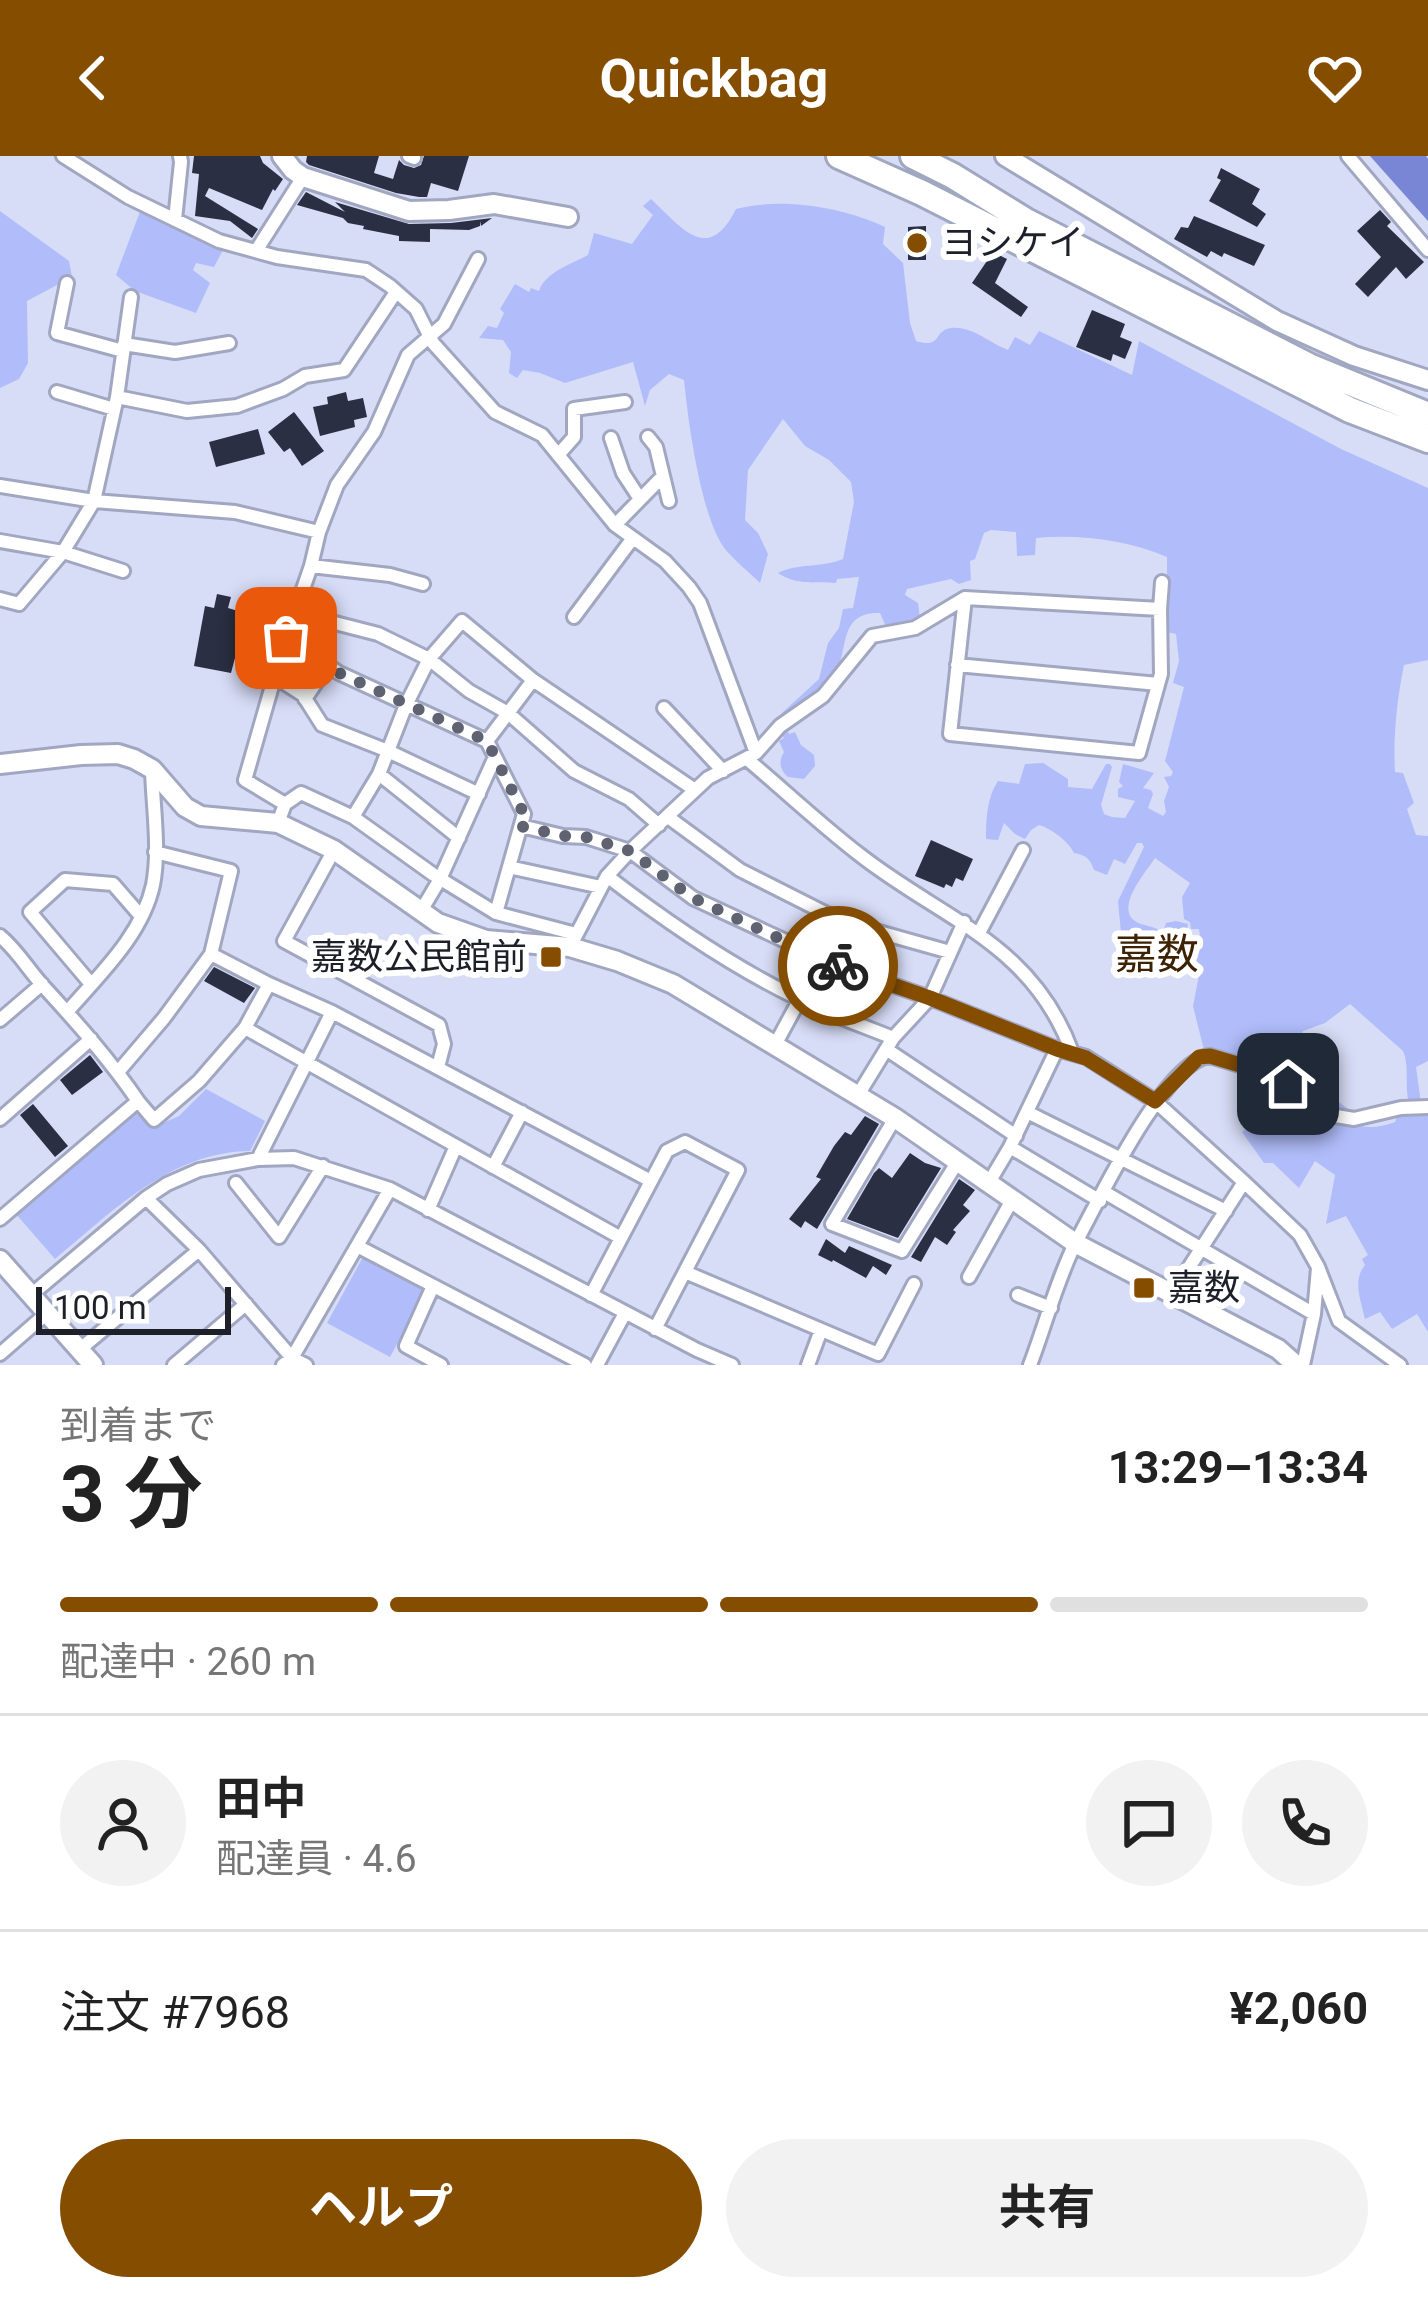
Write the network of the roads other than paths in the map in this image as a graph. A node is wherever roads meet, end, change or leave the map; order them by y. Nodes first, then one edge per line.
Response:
1 (63, 156) edge
2 (179, 156) edge
3 (281, 156) edge
4 (839, 156) edge
5 (914, 156) edge
6 (1005, 156) edge
7 (1348, 156) edge
8 (303, 177) junction
9 (568, 218) dead end
10 (176, 220) junction
11 (1428, 250) edge
12 (256, 251) junction
13 (478, 260) dead end
14 (67, 283) dead end
15 (396, 292) junction
16 (131, 297) dead end
17 (431, 335) junction
18 (229, 343) dead end
19 (124, 348) junction
20 (1428, 380) edge
21 (57, 392) dead end
22 (626, 402) dead end
23 (115, 403) junction
24 (1428, 416) edge
25 (648, 437) dead end
26 (611, 438) dead end
27 (1428, 440) edge
28 (558, 455) junction
29 (663, 476) junction
30 (0, 486) edge
31 (640, 499) junction
32 (94, 501) junction
33 (669, 501) dead end
34 (615, 524) junction
35 (319, 532) junction
36 (633, 538) junction
37 (0, 541) edge
38 (63, 552) junction
39 (311, 566) junction
40 (124, 571) dead end
41 (1162, 582) dead end
42 (423, 584) dead end
43 (964, 598) junction
44 (0, 599) edge
45 (1160, 609) junction
46 (296, 613) junction
47 (574, 617) dead end
48 (286, 638) junction
49 (428, 659) junction
50 (328, 665) junction
51 (958, 665) junction
52 (275, 677) junction
53 (532, 680) junction
54 (1158, 684) junction
55 (305, 699) junction
56 (406, 705) junction
57 (664, 708) dead end
58 (508, 713) junction
59 (487, 741) junction
60 (388, 751) junction
61 (752, 756) junction
62 (495, 757) junction
63 (0, 764) edge
64 (152, 769) junction
65 (723, 771) junction
66 (379, 774) junction
67 (695, 790) junction
68 (479, 794) junction
69 (285, 804) junction
70 (353, 817) junction
71 (663, 821) junction
72 (278, 823) junction
73 (520, 826) junction
74 (459, 838) junction
75 (334, 850) junction
76 (1023, 850) dead end
77 (630, 851) junction
78 (154, 852) junction
79 (509, 867) junction
80 (440, 879) junction
81 (604, 882) junction
82 (422, 911) junction
83 (140, 914) junction
84 (496, 914) junction
85 (837, 918) junction
86 (964, 922) junction
87 (979, 933) junction
88 (0, 936) edge
89 (573, 941) junction
90 (950, 952) junction
91 (211, 954) junction
92 (821, 960) junction
93 (42, 984) junction
94 (91, 985) junction
95 (269, 985) junction
96 (930, 998) junction
97 (800, 1000) junction
98 (68, 1011) junction
99 (332, 1012) junction
100 (0, 1020) edge
101 (245, 1028) junction
102 (91, 1039) junction
103 (890, 1044) junction
104 (775, 1045) junction
105 (1057, 1049) junction
106 (1072, 1052) junction
107 (306, 1063) junction
108 (438, 1067) junction
109 (118, 1072) junction
110 (858, 1095) junction
111 (138, 1101) junction
112 (1155, 1101) junction
113 (1428, 1107) edge
114 (522, 1112) junction
115 (1028, 1112) junction
116 (896, 1118) junction
117 (0, 1119) edge
118 (1013, 1141) junction
119 (456, 1146) junction
120 (258, 1159) junction
121 (1121, 1159) junction
122 (958, 1161) junction
123 (322, 1166) junction
124 (493, 1167) junction
125 (651, 1180) junction
126 (1244, 1182) junction
127 (236, 1183) dead end
128 (988, 1184) junction
129 (390, 1189) junction
130 (1102, 1197) junction
131 (146, 1198) junction
132 (1012, 1200) junction
133 (428, 1210) junction
134 (1226, 1211) junction
135 (0, 1219) edge
136 (621, 1238) junction
137 (1076, 1243) junction
138 (357, 1246) junction
139 (1202, 1248) junction
140 (199, 1250) junction
141 (2, 1266) edge
142 (1318, 1267) junction
143 (685, 1272) junction
144 (969, 1276) dead end
145 (914, 1284) dead end
146 (433, 1286) junction
147 (591, 1294) junction
148 (1172, 1294) junction
149 (32, 1295) junction
150 (1018, 1295) dead end
151 (245, 1304) junction
152 (1051, 1309) junction
153 (625, 1312) junction
154 (47, 1313) junction
155 (1315, 1314) junction
156 (655, 1329) junction
157 (821, 1330) junction
158 (0, 1354) edge
159 (86, 1358) edge
160 (287, 1361) edge
161 (1034, 1363) edge
162 (174, 1365) edge
163 (306, 1365) edge
164 (441, 1365) edge
165 (585, 1365) edge
166 (597, 1365) edge
167 (732, 1365) edge
168 (808, 1365) edge
169 (1300, 1365) edge
170 (1400, 1365) edge

1 - 10 street
2 - 10 street
3 - 8 street
4 - 27 highway
5 - 24 highway
6 - 20 street
7 - 11 street
8 - 9 street
8 - 12 street
10 - 12 street
12 - 15 street
13 - 17 street
14 - 19 street
15 - 17 street
15 - 23 street
16 - 19 street
17 - 28 street
17 - 35 street
18 - 19 street
19 - 23 street
21 - 23 street
22 - 28 street
23 - 32 street
25 - 29 street
26 - 31 street
28 - 34 street
29 - 31 street
29 - 33 street
30 - 32 street
31 - 34 street
32 - 35 street
32 - 38 street
34 - 36 street
35 - 39 street
36 - 47 street
36 - 61 street
37 - 38 street
38 - 40 street
38 - 44 street
39 - 42 street
39 - 46 street
41 - 45 street
43 - 45 street
43 - 51 street
43 - 61 street
45 - 54 street
46 - 48 street
46 - 49 street
48 - 50 street
48 - 52 street
49 - 53 street
49 - 56 street
49 - 58 street
50 - 55 street
50 - 56 street
51 - 54 street
51 - 54 street
52 - 55 street
52 - 69 street
53 - 58 street
53 - 67 street
55 - 60 street
56 - 59 street
56 - 60 street
57 - 65 street
58 - 59 street
58 - 71 street
59 - 62 street
60 - 66 street
60 - 68 street
61 - 65 street
61 - 86 street
62 - 68 street
62 - 73 street
63 - 64 street
64 - 72 street
64 - 78 street
65 - 67 street
66 - 70 street
66 - 74 street
67 - 71 street
68 - 74 street
69 - 70 street
69 - 72 street
70 - 80 street
71 - 77 street
71 - 85 street
72 - 75 street
73 - 77 street
73 - 79 street
74 - 80 street
75 - 82 street
75 - 108 street
76 - 87 street
77 - 81 street
77 - 92 street
78 - 83 street
78 - 91 street
79 - 81 street
79 - 84 street
80 - 82 street
80 - 84 street
81 - 89 street
81 - 97 street
82 - 89 street
83 - 94 street
83 - 94 street
84 - 89 street
85 - 90 street
85 - 92 street
86 - 87 street
86 - 90 street
87 - 106 street
88 - 93 street
89 - 104 street
90 - 96 street
91 - 95 street
91 - 109 street
92 - 96 street
92 - 97 street
93 - 98 street
93 - 100 street
94 - 98 street
95 - 99 street
95 - 101 street
96 - 103 street
96 - 105 street
97 - 103 street
97 - 104 street
98 - 102 street
99 - 107 street
99 - 108 street
101 - 107 street
101 - 111 street
102 - 109 street
102 - 117 street
103 - 110 street
103 - 118 street
104 - 110 street
105 - 106 street
105 - 115 street
106 - 112 street
107 - 119 street
107 - 120 street
108 - 114 street
109 - 111 street
110 - 116 street
111 - 135 street
112 - 113 street
112 - 121 street
112 - 126 street
114 - 124 street
114 - 125 street
115 - 118 street
115 - 121 street
116 - 122 street
116 - 122 street
118 - 128 street
118 - 130 street
119 - 124 street
119 - 133 street
120 - 123 street
120 - 131 street
121 - 130 street
121 - 134 street
122 - 128 street
123 - 127 street
123 - 129 street
124 - 136 street
125 - 136 street
125 - 143 street
126 - 134 street
126 - 142 street
128 - 132 street
129 - 133 street
129 - 138 street
130 - 137 street
130 - 139 street
131 - 140 street
131 - 149 street
132 - 137 street
132 - 144 street
133 - 147 street
134 - 139 street
136 - 147 street
137 - 148 street
137 - 152 street
138 - 146 street
138 - 160 street
139 - 148 street
139 - 155 street
140 - 151 street
140 - 159 street
141 - 149 street
142 - 155 street
142 - 170 street
143 - 156 street
143 - 157 street
145 - 157 street
146 - 164 street
146 - 165 street
147 - 153 street
148 - 169 street
149 - 154 street
150 - 152 street
151 - 160 street
151 - 162 street
152 - 161 street
153 - 156 street
153 - 166 street
154 - 158 street
154 - 159 street
155 - 169 street
156 - 167 street
157 - 168 street
160 - 163 street

